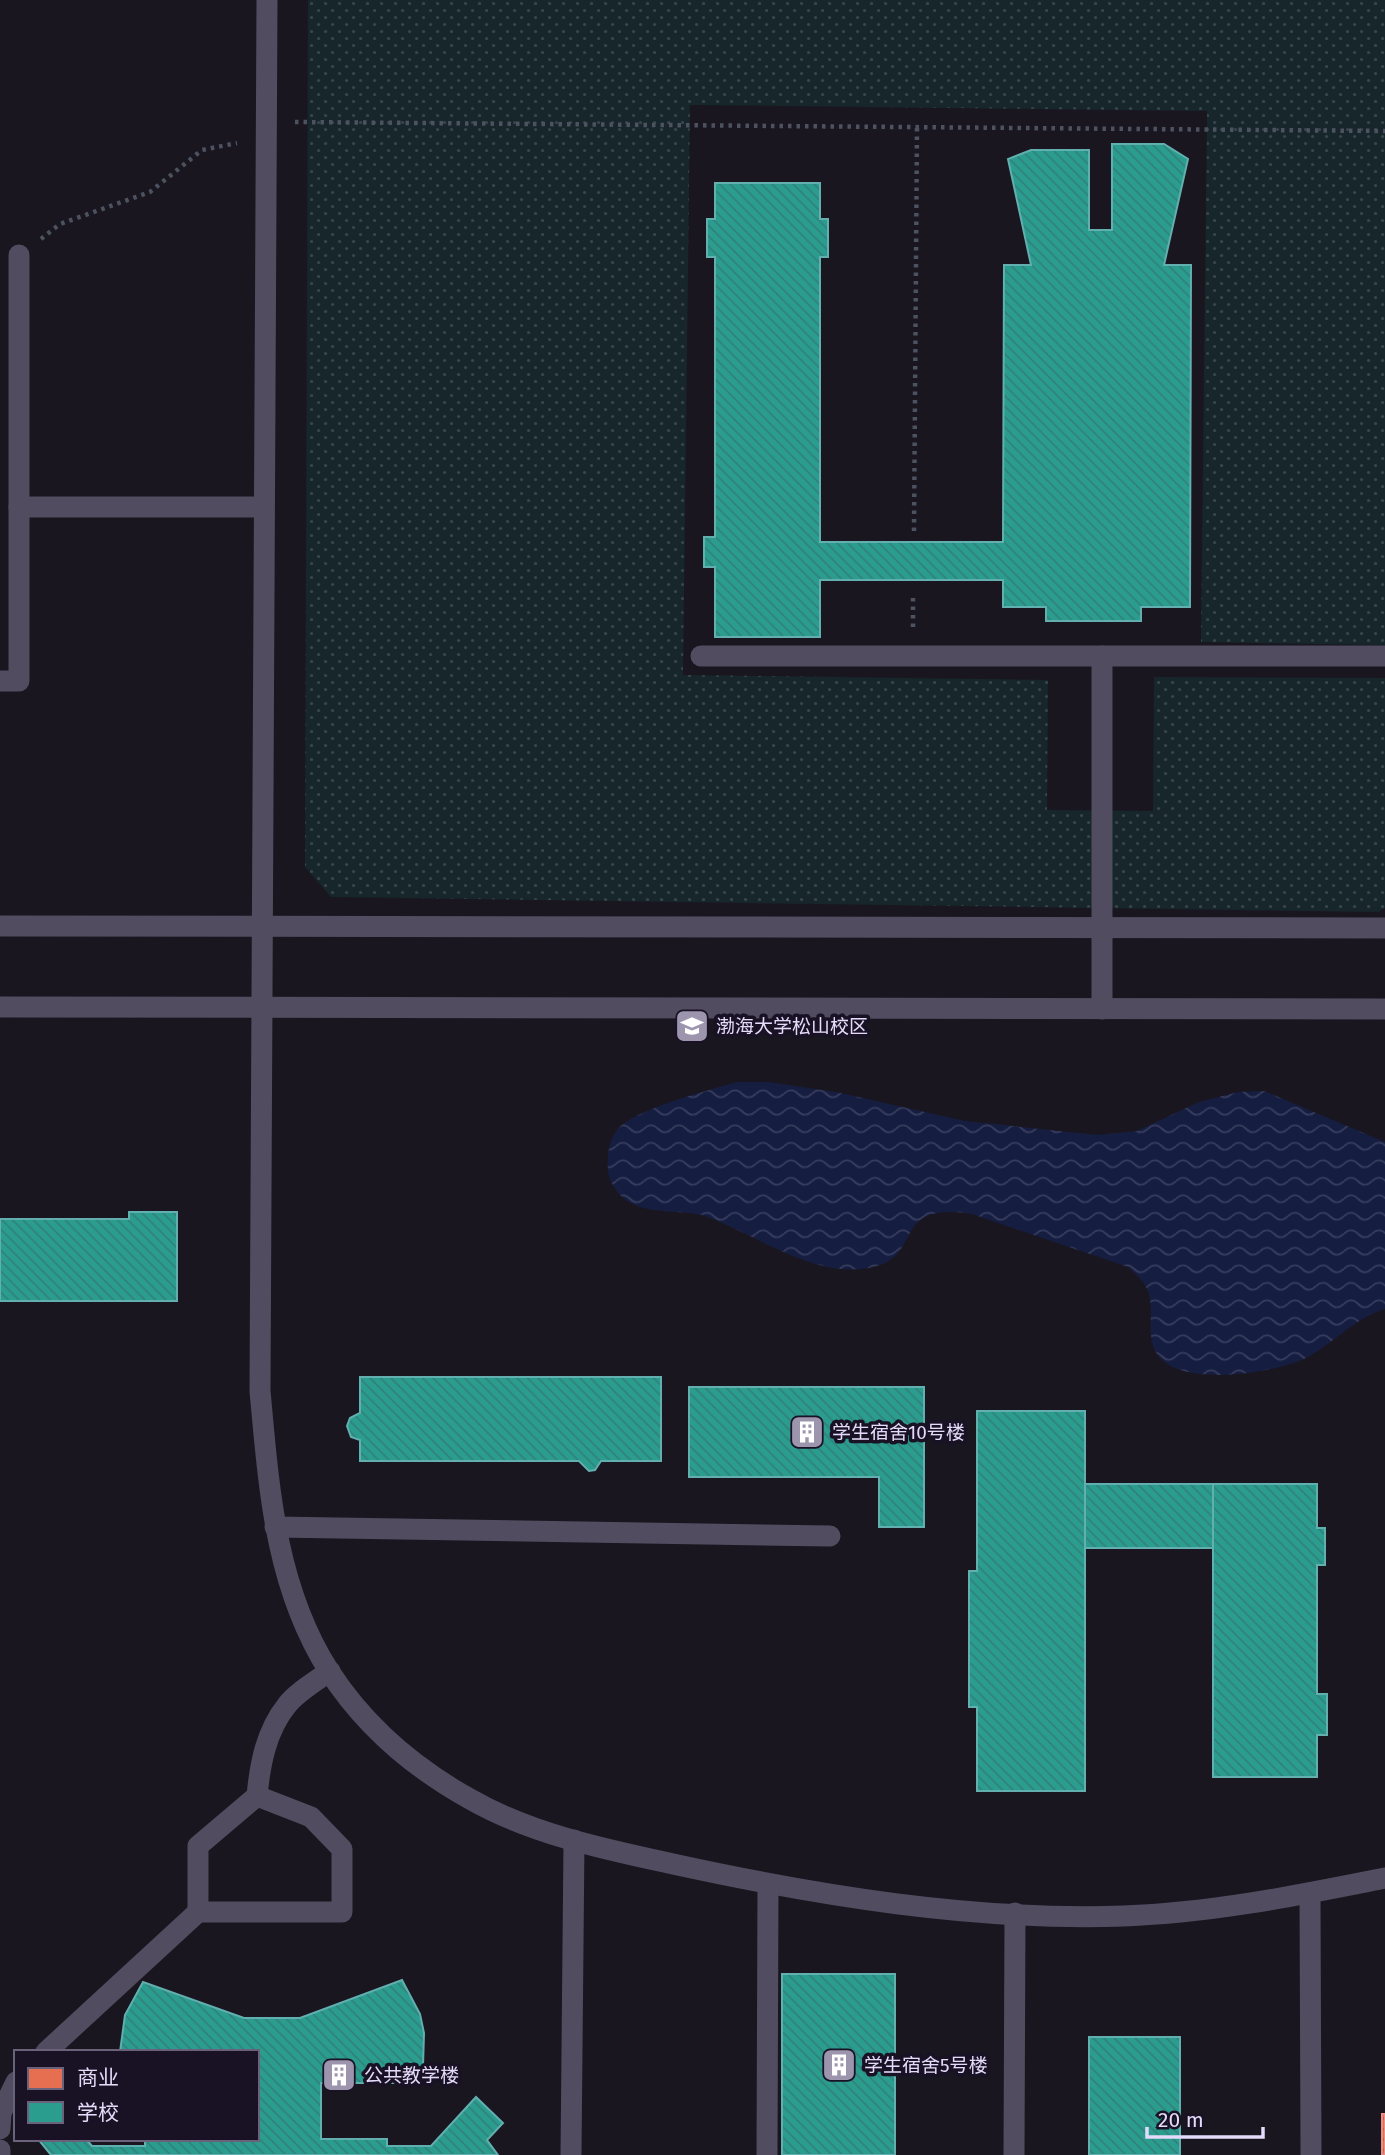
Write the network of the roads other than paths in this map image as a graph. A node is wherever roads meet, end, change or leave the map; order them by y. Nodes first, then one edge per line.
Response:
1 (267, 0) edge
2 (19, 255) road end
3 (19, 507) junction
4 (264, 507) junction
5 (701, 656) dead end
6 (1102, 656) junction
7 (1385, 656) edge
8 (0, 681) edge
9 (0, 926) edge
10 (262, 926) junction
11 (1102, 928) junction
12 (1385, 928) edge
13 (0, 1007) edge
14 (262, 1008) junction
15 (1102, 1009) junction
16 (1385, 1009) edge
17 (275, 1527) junction
18 (830, 1536) dead end
19 (330, 1671) junction
20 (257, 1796) junction
21 (574, 1840) junction
22 (1385, 1878) edge
23 (768, 1884) junction
24 (1310, 1893) junction
25 (198, 1912) junction
26 (1015, 1913) junction
27 (49, 2050) edge
28 (14, 2086) edge
29 (0, 2129) edge
30 (571, 2155) edge
31 (767, 2155) edge
32 (1014, 2155) edge
33 (1311, 2155) edge

1 - 4 lane
2 - 3 lane
3 - 4 lane
3 - 8 lane
4 - 10 lane
5 - 6 lane
6 - 7 lane
6 - 11 lane
9 - 10 lane
10 - 11 lane
10 - 14 lane
11 - 12 lane
11 - 15 lane
13 - 14 lane
14 - 15 lane
14 - 17 lane
15 - 16 lane
17 - 18 lane
17 - 19 lane
19 - 20 lane
19 - 21 lane
20 - 25 lane
20 - 25 lane
21 - 23 lane
21 - 30 lane
22 - 24 lane
23 - 26 lane
23 - 31 lane
24 - 26 lane
24 - 33 lane
25 - 27 lane
26 - 32 lane
28 - 29 lane

